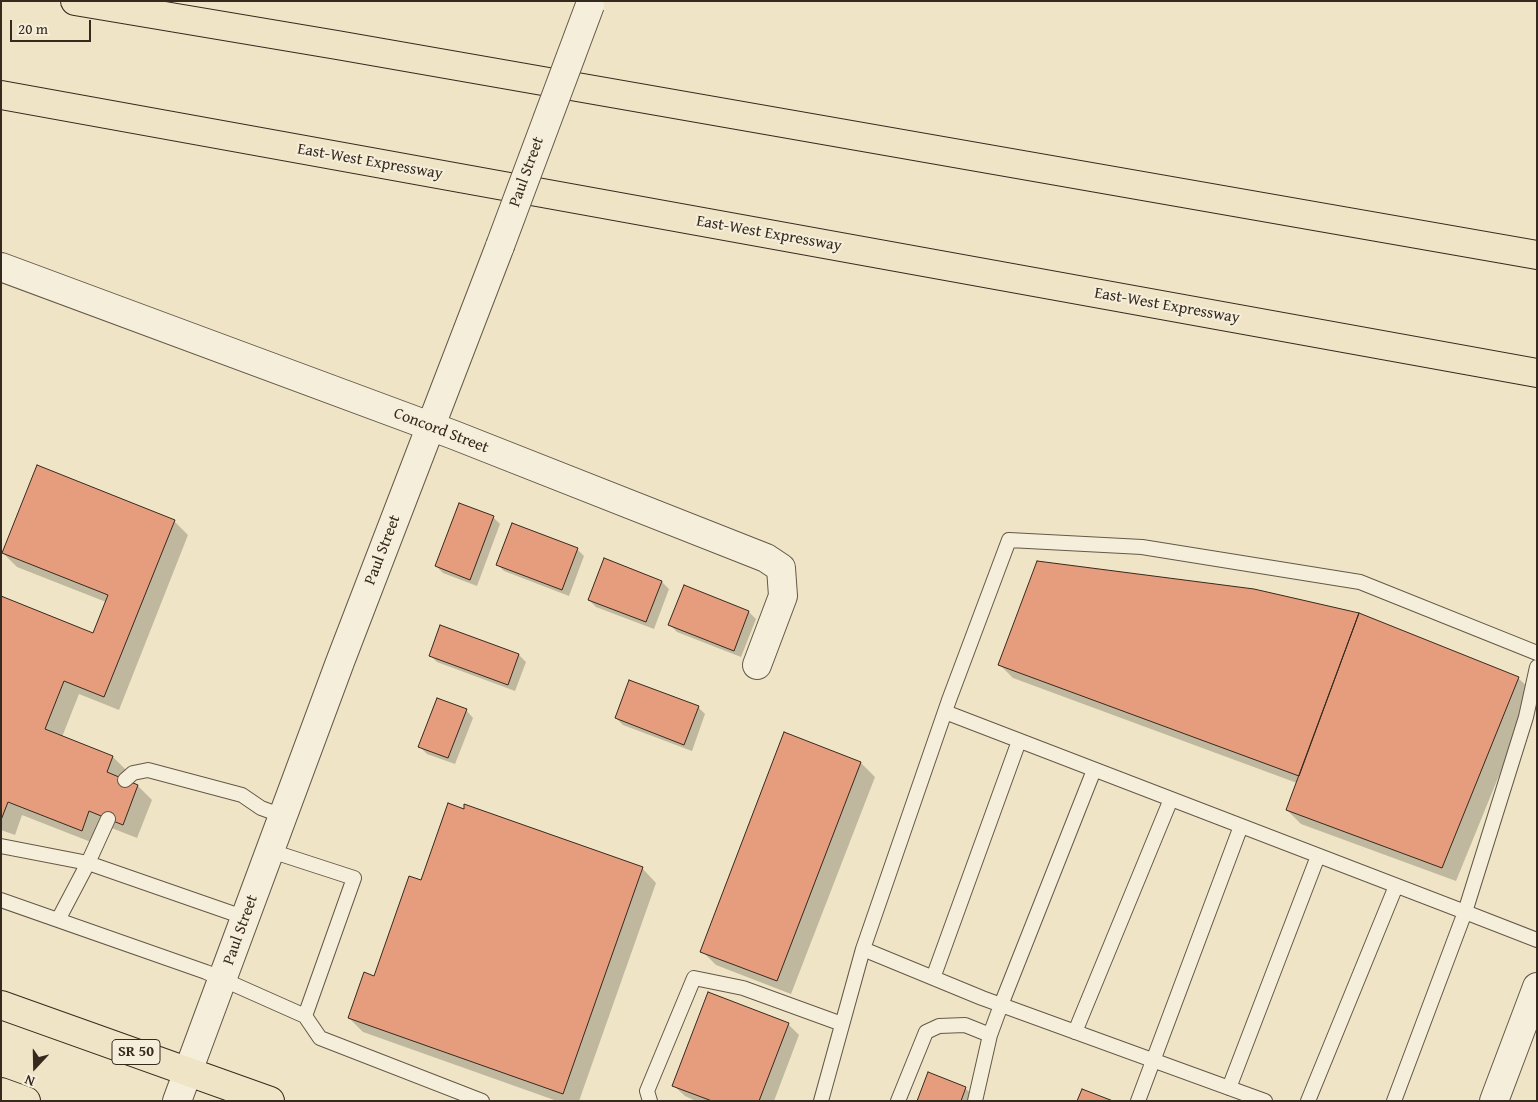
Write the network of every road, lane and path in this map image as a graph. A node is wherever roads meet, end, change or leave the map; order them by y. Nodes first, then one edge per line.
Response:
1 (75, 1) edge
2 (590, 3) edge
3 (1, 95) edge
4 (1537, 255) edge
5 (1, 267) edge
6 (1537, 374) edge
7 (430, 426) junction
8 (1537, 654) edge
9 (757, 665) dead end
10 (1537, 667) edge
11 (945, 712) junction
12 (1019, 741) junction
13 (1094, 770) junction
14 (125, 780) dead end
15 (1171, 799) junction
16 (282, 816) junction
17 (108, 819) dead end
18 (1241, 826) junction
19 (1, 846) edge
20 (271, 851) junction
21 (1318, 856) junction
22 (88, 863) junction
23 (1396, 886) junction
24 (1, 900) edge
25 (1465, 912) junction
26 (246, 918) junction
27 (58, 920) junction
28 (1537, 940) edge
29 (863, 949) junction
30 (933, 978) junction
31 (223, 979) junction
32 (1535, 996) edge
33 (1, 1005) edge
34 (1001, 1005) junction
35 (305, 1016) junction
36 (842, 1024) junction
37 (1074, 1032) junction
38 (990, 1035) junction
39 (1153, 1060) junction
40 (189, 1071) junction
41 (1229, 1088) junction
42 (177, 1101) edge
43 (270, 1101) edge
44 (482, 1101) edge
45 (650, 1101) edge
46 (821, 1101) edge
47 (898, 1101) edge
48 (975, 1101) edge
49 (1138, 1101) edge
50 (1265, 1101) edge
51 (1308, 1101) edge
52 (1394, 1101) edge
53 (1494, 1101) edge

1 - 4 highway
2 - 7 street, Paul Street, bridge
3 - 6 highway, East-West Expressway
5 - 7 street, Concord Street
7 - 9 street, Concord Street
7 - 16 street, Paul Street
8 - 11 lane
10 - 25 lane
11 - 12 lane
11 - 29 lane
12 - 13 lane
12 - 30 lane
13 - 15 lane
13 - 34 lane
14 - 16 lane
15 - 18 lane
15 - 37 lane
16 - 20 street, Paul Street
17 - 22 lane
18 - 21 lane
18 - 39 lane
19 - 22 lane
20 - 26 street, Paul Street
20 - 35 lane
21 - 23 lane
21 - 41 lane
22 - 26 lane
22 - 27 lane
23 - 25 lane
23 - 51 lane
24 - 27 lane
25 - 28 lane
25 - 52 lane
26 - 31 street, Paul Street
27 - 31 lane
29 - 30 lane
29 - 36 lane
30 - 34 lane
31 - 35 lane
31 - 40 street, Paul Street
32 - 53 street
33 - 40 highway, SR 50
34 - 37 lane
34 - 38 lane
35 - 44 lane
36 - 45 lane
36 - 46 lane
37 - 39 lane
38 - 47 lane
38 - 48 lane
39 - 41 lane
39 - 49 lane
40 - 42 street, Paul Street
40 - 43 highway, SR 50
41 - 50 lane

